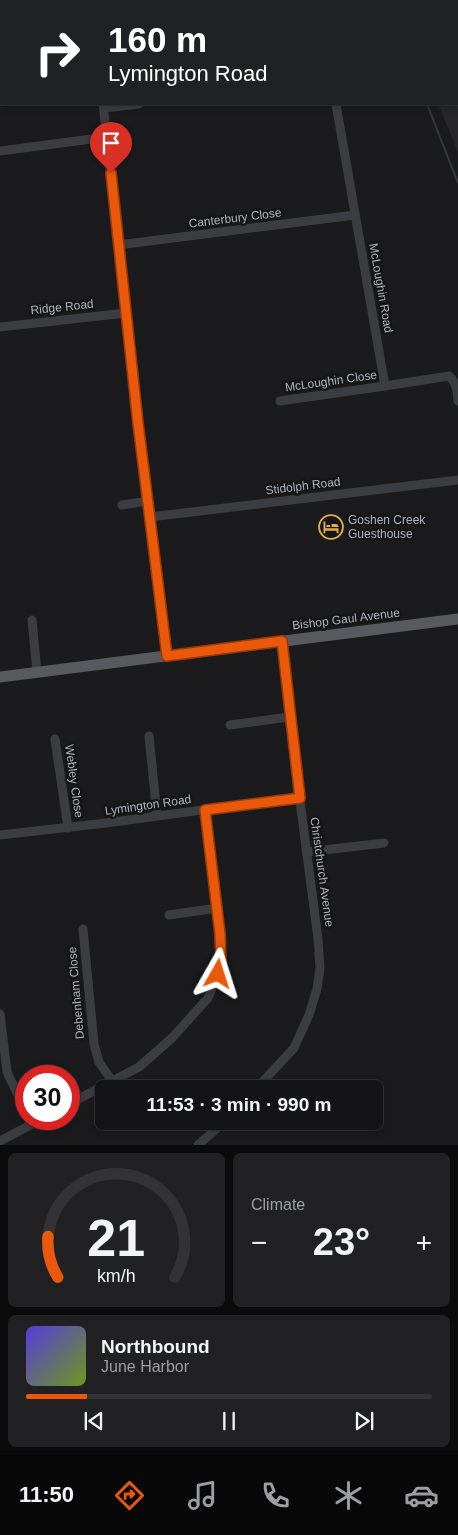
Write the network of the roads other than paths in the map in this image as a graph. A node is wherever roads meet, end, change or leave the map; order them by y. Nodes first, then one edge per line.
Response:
1 (122, 105) edge
2 (336, 105) edge
3 (104, 106) edge
4 (107, 137) junction
5 (0, 151) edge
6 (355, 215) junction
7 (118, 245) junction
8 (126, 313) junction
9 (0, 327) edge
10 (385, 386) junction
11 (280, 401) dead end
12 (458, 401) edge
13 (458, 480) edge
14 (148, 501) junction
15 (122, 505) dead end
16 (150, 517) junction
17 (458, 619) edge
18 (32, 620) dead end
19 (282, 641) junction
20 (167, 656) junction
21 (37, 672) junction
22 (0, 677) edge
23 (289, 716) junction
24 (230, 725) dead end
25 (148, 736) dead end
26 (55, 739) dead end
27 (300, 798) junction
28 (205, 810) junction
29 (157, 815) junction
30 (68, 828) junction
31 (0, 834) edge
32 (384, 843) dead end
33 (307, 852) junction
34 (218, 908) junction
35 (169, 915) dead end
36 (83, 929) dead end
37 (0, 1014) edge
38 (111, 1080) edge
39 (114, 1080) edge
40 (264, 1080) edge
41 (15, 1090) edge
42 (95, 1090) edge
43 (80, 1098) edge
44 (19, 1130) edge
45 (215, 1130) edge
46 (0, 1141) edge
47 (198, 1145) edge

1 - 3 street
2 - 6 street, McLoughin Road
3 - 4 street
4 - 5 street
4 - 7 street
6 - 7 street, Canterbury Close
6 - 10 street, McLoughin Road
7 - 8 street
8 - 9 street, Ridge Road
8 - 14 street
10 - 11 street, McLoughin Close
10 - 12 street
13 - 16 street, Stidolph Road
14 - 15 street
14 - 16 street
16 - 20 street
17 - 19 main road, Bishop Gaul Avenue
18 - 21 street
19 - 20 main road, Bishop Gaul Avenue
19 - 23 street, Christchurch Avenue
20 - 21 main road, Bishop Gaul Avenue
21 - 22 main road, Bishop Gaul Avenue
23 - 24 street
23 - 27 street, Christchurch Avenue
25 - 29 street
26 - 30 street, Webley Close
27 - 28 street, Lymington Road
27 - 33 street, Christchurch Avenue
28 - 29 street, Lymington Road
28 - 34 street
29 - 30 street, Lymington Road
30 - 31 street, Lymington Road
32 - 33 street
33 - 40 street, Christchurch Avenue
34 - 35 street
34 - 39 street
36 - 38 street, Debenham Close
37 - 41 street
42 - 43 street
44 - 46 street
45 - 47 street

